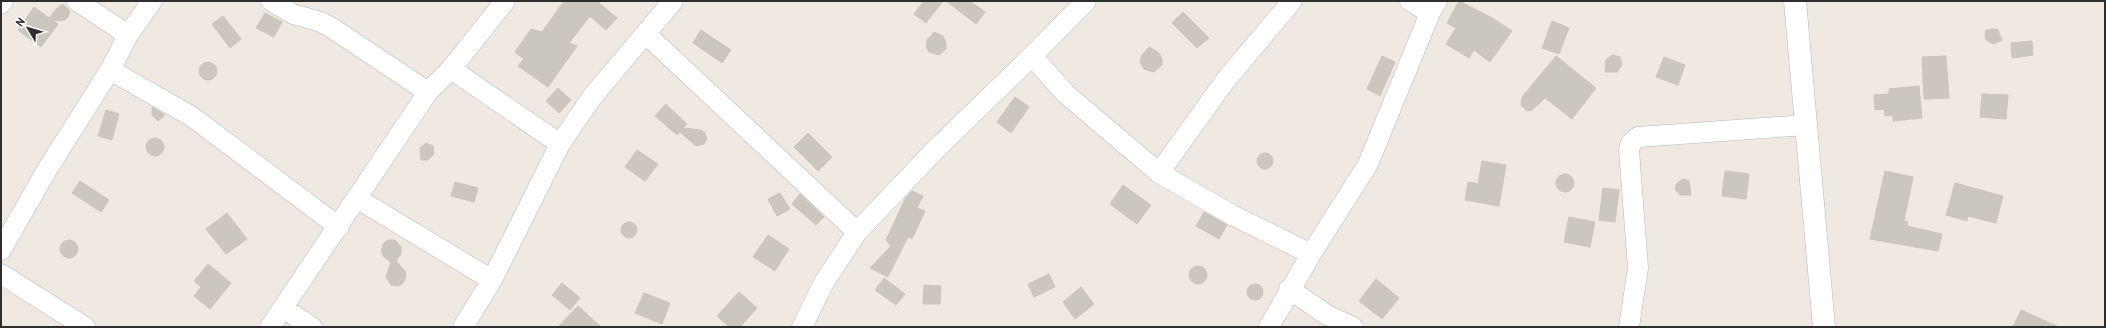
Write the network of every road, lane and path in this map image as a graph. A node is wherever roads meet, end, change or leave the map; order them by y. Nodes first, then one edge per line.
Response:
1 (3, 1) edge
2 (77, 1) edge
3 (152, 1) edge
4 (271, 1) edge
5 (505, 1) edge
6 (673, 1) edge
7 (1086, 1) edge
8 (1292, 1) edge
9 (1410, 1) edge
10 (1795, 1) edge
11 (1, 4) edge
12 (1433, 7) edge
13 (128, 34) junction
14 (646, 34) junction
15 (1032, 56) junction
16 (451, 69) junction
17 (110, 70) junction
18 (428, 92) junction
19 (1806, 125) junction
20 (560, 144) junction
21 (1159, 173) junction
22 (358, 198) junction
23 (339, 227) junction
24 (857, 232) junction
25 (1, 250) edge
26 (1311, 254) junction
27 (1, 274) edge
28 (492, 280) junction
29 (1289, 289) junction
30 (283, 308) junction
31 (79, 325) edge
32 (270, 327) edge
33 (312, 327) edge
34 (463, 327) edge
35 (802, 327) edge
36 (1269, 327) edge
37 (1353, 327) edge
38 (1629, 327) edge
39 (1824, 327) edge

1 - 11 street
2 - 13 street
3 - 13 street
4 - 18 street
5 - 16 street
6 - 14 street
7 - 15 street
8 - 21 street
9 - 12 street
10 - 19 street
12 - 26 street
13 - 17 street
14 - 20 street
14 - 24 street
15 - 21 street
15 - 24 street
16 - 18 street
16 - 20 street
17 - 23 street
17 - 25 street
18 - 22 street
19 - 38 street
19 - 39 street
20 - 28 street
21 - 26 street
22 - 23 street
22 - 28 street
23 - 30 street
24 - 35 street
26 - 29 street
27 - 31 street
28 - 34 street
29 - 36 street
29 - 37 street
30 - 32 street
30 - 33 street

